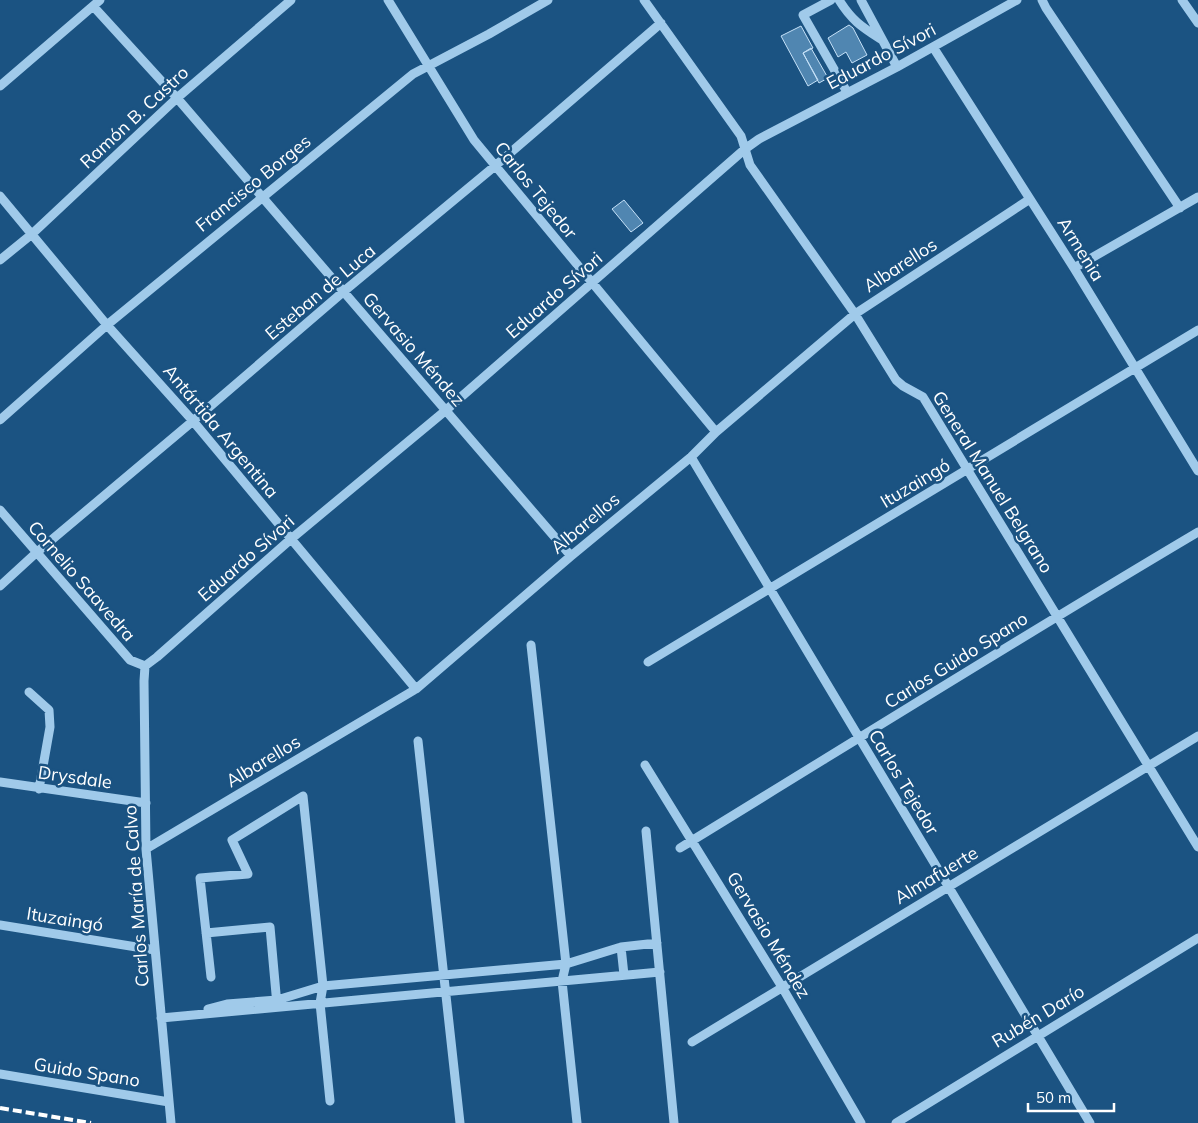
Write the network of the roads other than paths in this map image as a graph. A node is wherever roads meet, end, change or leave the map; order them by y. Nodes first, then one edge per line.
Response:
1 (291, 0) edge
2 (388, 0) edge
3 (548, 0) edge
4 (644, 0) edge
5 (830, 0) edge
6 (839, 0) edge
7 (861, 0) edge
8 (1017, 0) edge
9 (1042, 0) edge
10 (1182, 0) edge
11 (97, 3) edge
12 (661, 23) junction
13 (1198, 23) edge
14 (884, 41) junction
15 (934, 47) junction
16 (428, 66) junction
17 (897, 67) junction
18 (0, 86) edge
19 (847, 92) junction
20 (177, 98) junction
21 (745, 149) junction
22 (495, 166) junction
23 (0, 196) edge
24 (1198, 197) edge
25 (261, 198) junction
26 (1030, 200) junction
27 (1180, 208) junction
28 (32, 234) junction
29 (0, 260) edge
30 (1074, 268) junction
31 (592, 283) junction
32 (343, 292) junction
33 (855, 314) junction
34 (107, 325) junction
35 (1198, 330) edge
36 (1136, 367) junction
37 (445, 411) junction
38 (0, 420) edge
39 (193, 421) junction
40 (716, 432) junction
41 (691, 456) junction
42 (967, 470) junction
43 (1198, 471) edge
44 (0, 510) edge
45 (1198, 532) edge
46 (291, 540) junction
47 (36, 553) junction
48 (571, 556) junction
49 (0, 586) edge
50 (770, 590) junction
51 (1057, 616) junction
52 (531, 645) dead end
53 (648, 662) dead end
54 (145, 666) junction
55 (416, 688) junction
56 (29, 692) dead end
57 (1198, 736) edge
58 (860, 739) junction
59 (418, 740) dead end
60 (644, 765) dead end
61 (1148, 766) junction
62 (0, 782) edge
63 (40, 789) junction
64 (146, 803) junction
65 (646, 830) dead end
66 (692, 840) junction
67 (680, 848) dead end
68 (1198, 848) edge
69 (146, 849) junction
70 (948, 887) junction
71 (0, 925) edge
72 (206, 933) junction
73 (1198, 938) edge
74 (657, 943) junction
75 (621, 946) junction
76 (155, 950) junction
77 (566, 964) junction
78 (660, 972) junction
79 (624, 975) junction
80 (443, 976) junction
81 (211, 977) dead end
82 (562, 981) junction
83 (323, 986) junction
84 (782, 988) junction
85 (446, 992) junction
86 (277, 1003) junction
87 (320, 1003) junction
88 (161, 1018) junction
89 (1038, 1035) junction
90 (692, 1042) dead end
91 (0, 1074) edge
92 (330, 1101) dead end
93 (169, 1102) junction
94 (171, 1123) edge
95 (460, 1123) edge
96 (577, 1123) edge
97 (674, 1123) edge
98 (861, 1123) edge
99 (896, 1123) edge
100 (1090, 1123) edge

1 - 20 street, Ramón B. Castro
2 - 16 street, Carlos Tejedor
3 - 16 street, Francisco Borges
4 - 12 street, General Manuel Belgrano
5 - 19 street
6 - 14 street
7 - 14 street
8 - 15 street, Eduardo Sívori
9 - 27 street
10 - 13 street
11 - 18 street
11 - 20 street, Gervasio Méndez
12 - 21 street, General Manuel Belgrano
12 - 22 street, Esteban de Luca
14 - 17 street
15 - 17 street, Eduardo Sívori
15 - 26 street, Armenia
16 - 22 street, Carlos Tejedor
16 - 25 street, Francisco Borges
17 - 19 street, Eduardo Sívori
19 - 21 street, Eduardo Sívori
20 - 25 street, Gervasio Méndez
20 - 28 street, Ramón B. Castro
21 - 31 street, Eduardo Sívori
21 - 33 street, General Manuel Belgrano
22 - 31 street, Carlos Tejedor
22 - 32 street, Esteban de Luca
23 - 28 street, Antártida Argentina
24 - 27 street
25 - 32 street, Gervasio Méndez
25 - 34 street, Francisco Borges
26 - 30 street, Armenia
26 - 33 street, Albarellos
27 - 30 street
28 - 29 street, Ramón B. Castro
28 - 34 street, Antártida Argentina
30 - 36 street, Armenia
31 - 37 street, Eduardo Sívori
31 - 40 street, Carlos Tejedor
32 - 37 street, Gervasio Méndez
32 - 39 street, Esteban de Luca
33 - 40 street, Albarellos
33 - 42 street, General Manuel Belgrano
34 - 38 street, Francisco Borges
34 - 39 street, Antártida Argentina
35 - 36 street, Ituzaingó
36 - 42 street, Ituzaingó
36 - 43 street, Armenia
37 - 46 street, Eduardo Sívori
37 - 48 street, Gervasio Méndez
39 - 46 street, Antártida Argentina
39 - 47 street, Esteban de Luca
40 - 41 street, Albarellos
41 - 48 street, Albarellos
41 - 50 street, Carlos Tejedor
42 - 50 street, Ituzaingó
42 - 51 street, General Manuel Belgrano
44 - 47 street, Cornelio Saavedra
45 - 51 street, Carlos Guido Spano
46 - 54 street, Eduardo Sívori
46 - 55 street, Antártida Argentina
47 - 49 street, Esteban de Luca
47 - 54 street, Cornelio Saavedra
48 - 55 street, Albarellos
50 - 53 street, Ituzaingó
50 - 58 street, Carlos Tejedor
51 - 58 street, Carlos Guido Spano
51 - 61 street, General Manuel Belgrano
52 - 77 street
54 - 64 street, Carlos María de Calvo
55 - 69 street, Albarellos
56 - 63 street
57 - 61 street, Almafuerte
58 - 66 street, Carlos Guido Spano
58 - 70 street, Carlos Tejedor
59 - 80 street
60 - 66 street, Gervasio Méndez
61 - 68 street, General Manuel Belgrano
61 - 70 street, Almafuerte
62 - 63 street, Drysdale
63 - 64 street, Drysdale
64 - 69 street, Carlos María de Calvo
65 - 74 street
66 - 67 street, Carlos Guido Spano
66 - 84 street, Gervasio Méndez
69 - 76 street, Carlos María de Calvo
70 - 84 street, Almafuerte
70 - 89 street, Carlos Tejedor
71 - 76 street, Ituzaingó
72 - 81 street
72 - 83 street
72 - 86 street
73 - 89 street, Rubén Darío
74 - 75 street
74 - 78 street
75 - 77 street
75 - 79 street
76 - 88 street, Carlos María de Calvo
77 - 80 street
77 - 82 street
78 - 79 street
78 - 97 street
79 - 82 street
80 - 83 street
80 - 85 street
82 - 85 street
82 - 96 street
83 - 86 street
83 - 87 street
84 - 90 street, Almafuerte
84 - 98 street, Gervasio Méndez
85 - 87 street
85 - 95 street
86 - 87 street
86 - 88 street
87 - 92 street
88 - 93 street, Carlos María de Calvo
89 - 99 street, Rubén Darío
89 - 100 street, Carlos Tejedor
91 - 93 street, Guido Spano
93 - 94 street, Carlos María de Calvo

